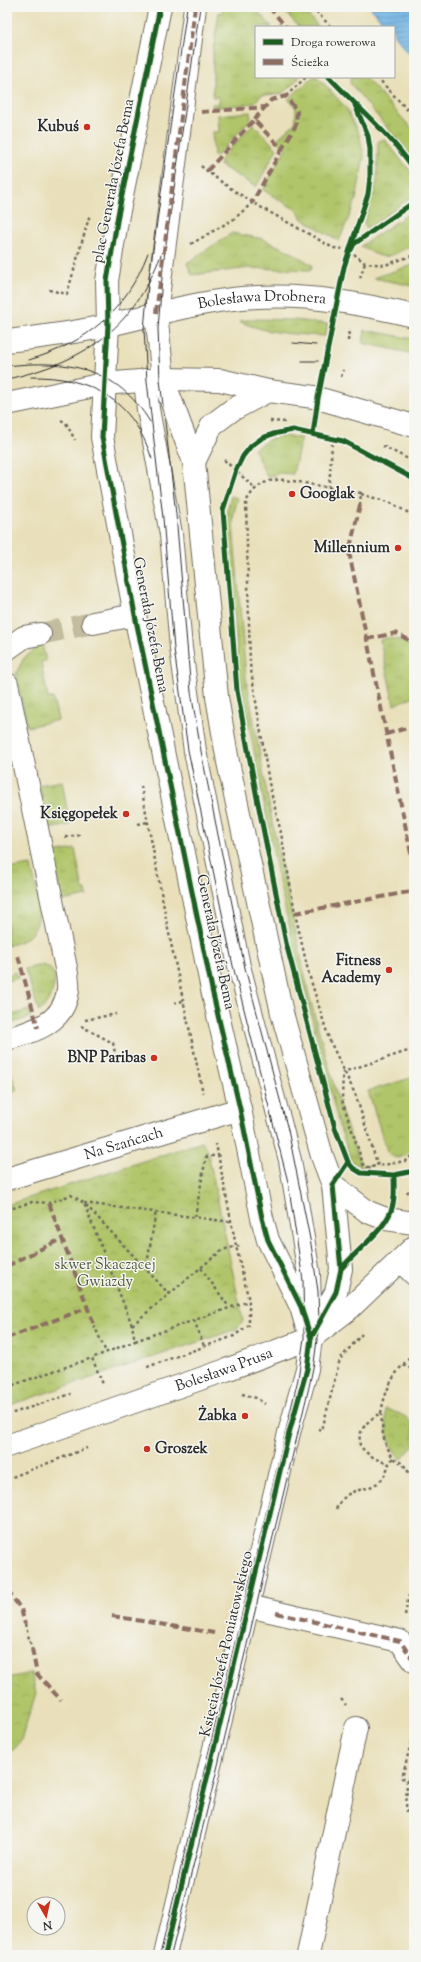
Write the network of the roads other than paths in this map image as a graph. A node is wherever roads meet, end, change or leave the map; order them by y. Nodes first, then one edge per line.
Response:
1 (160, 7) edge
2 (195, 7) edge
3 (156, 313) junction
4 (414, 316) edge
5 (108, 325) junction
6 (7, 341) edge
7 (154, 379) junction
8 (104, 384) junction
9 (268, 391) junction
10 (7, 404) edge
11 (414, 426) edge
12 (194, 462) junction
13 (135, 615) junction
14 (94, 623) tunnel mouth
15 (40, 634) tunnel mouth
16 (7, 649) edge
17 (7, 684) edge
18 (7, 1039) edge
19 (240, 1109) junction
20 (7, 1179) edge
21 (333, 1185) junction
22 (414, 1223) edge
23 (410, 1261) edge
24 (311, 1338) junction
25 (7, 1446) edge
26 (248, 1606) junction
27 (414, 1661) edge
28 (356, 1728) dead end
29 (165, 1955) edge
30 (308, 1955) edge

1 - 5 street, plac Generała Józefa Bema
2 - 3 street
3 - 4 street, Bolesława Drobnera
3 - 5 street, Bolesława Drobnera
3 - 7 street
5 - 6 street, Bolesława Drobnera
5 - 8 street, plac Generała Józefa Bema
7 - 8 street
7 - 9 street
7 - 12 street
7 - 24 street
8 - 10 street
8 - 13 street, Generała Józefa Bema
9 - 11 street
9 - 12 street
12 - 21 street
13 - 14 street
13 - 19 street, Generała Józefa Bema
15 - 16 street
17 - 18 street
19 - 20 street, Na Szańcach
19 - 24 street, Generała Józefa Bema
21 - 22 street
21 - 24 street
23 - 24 street, Bolesława Prusa
24 - 25 street, Bolesława Prusa
24 - 26 street, Księcia Józefa Poniatowskiego
26 - 27 street
26 - 29 street, Księcia Józefa Poniatowskiego
28 - 30 street

